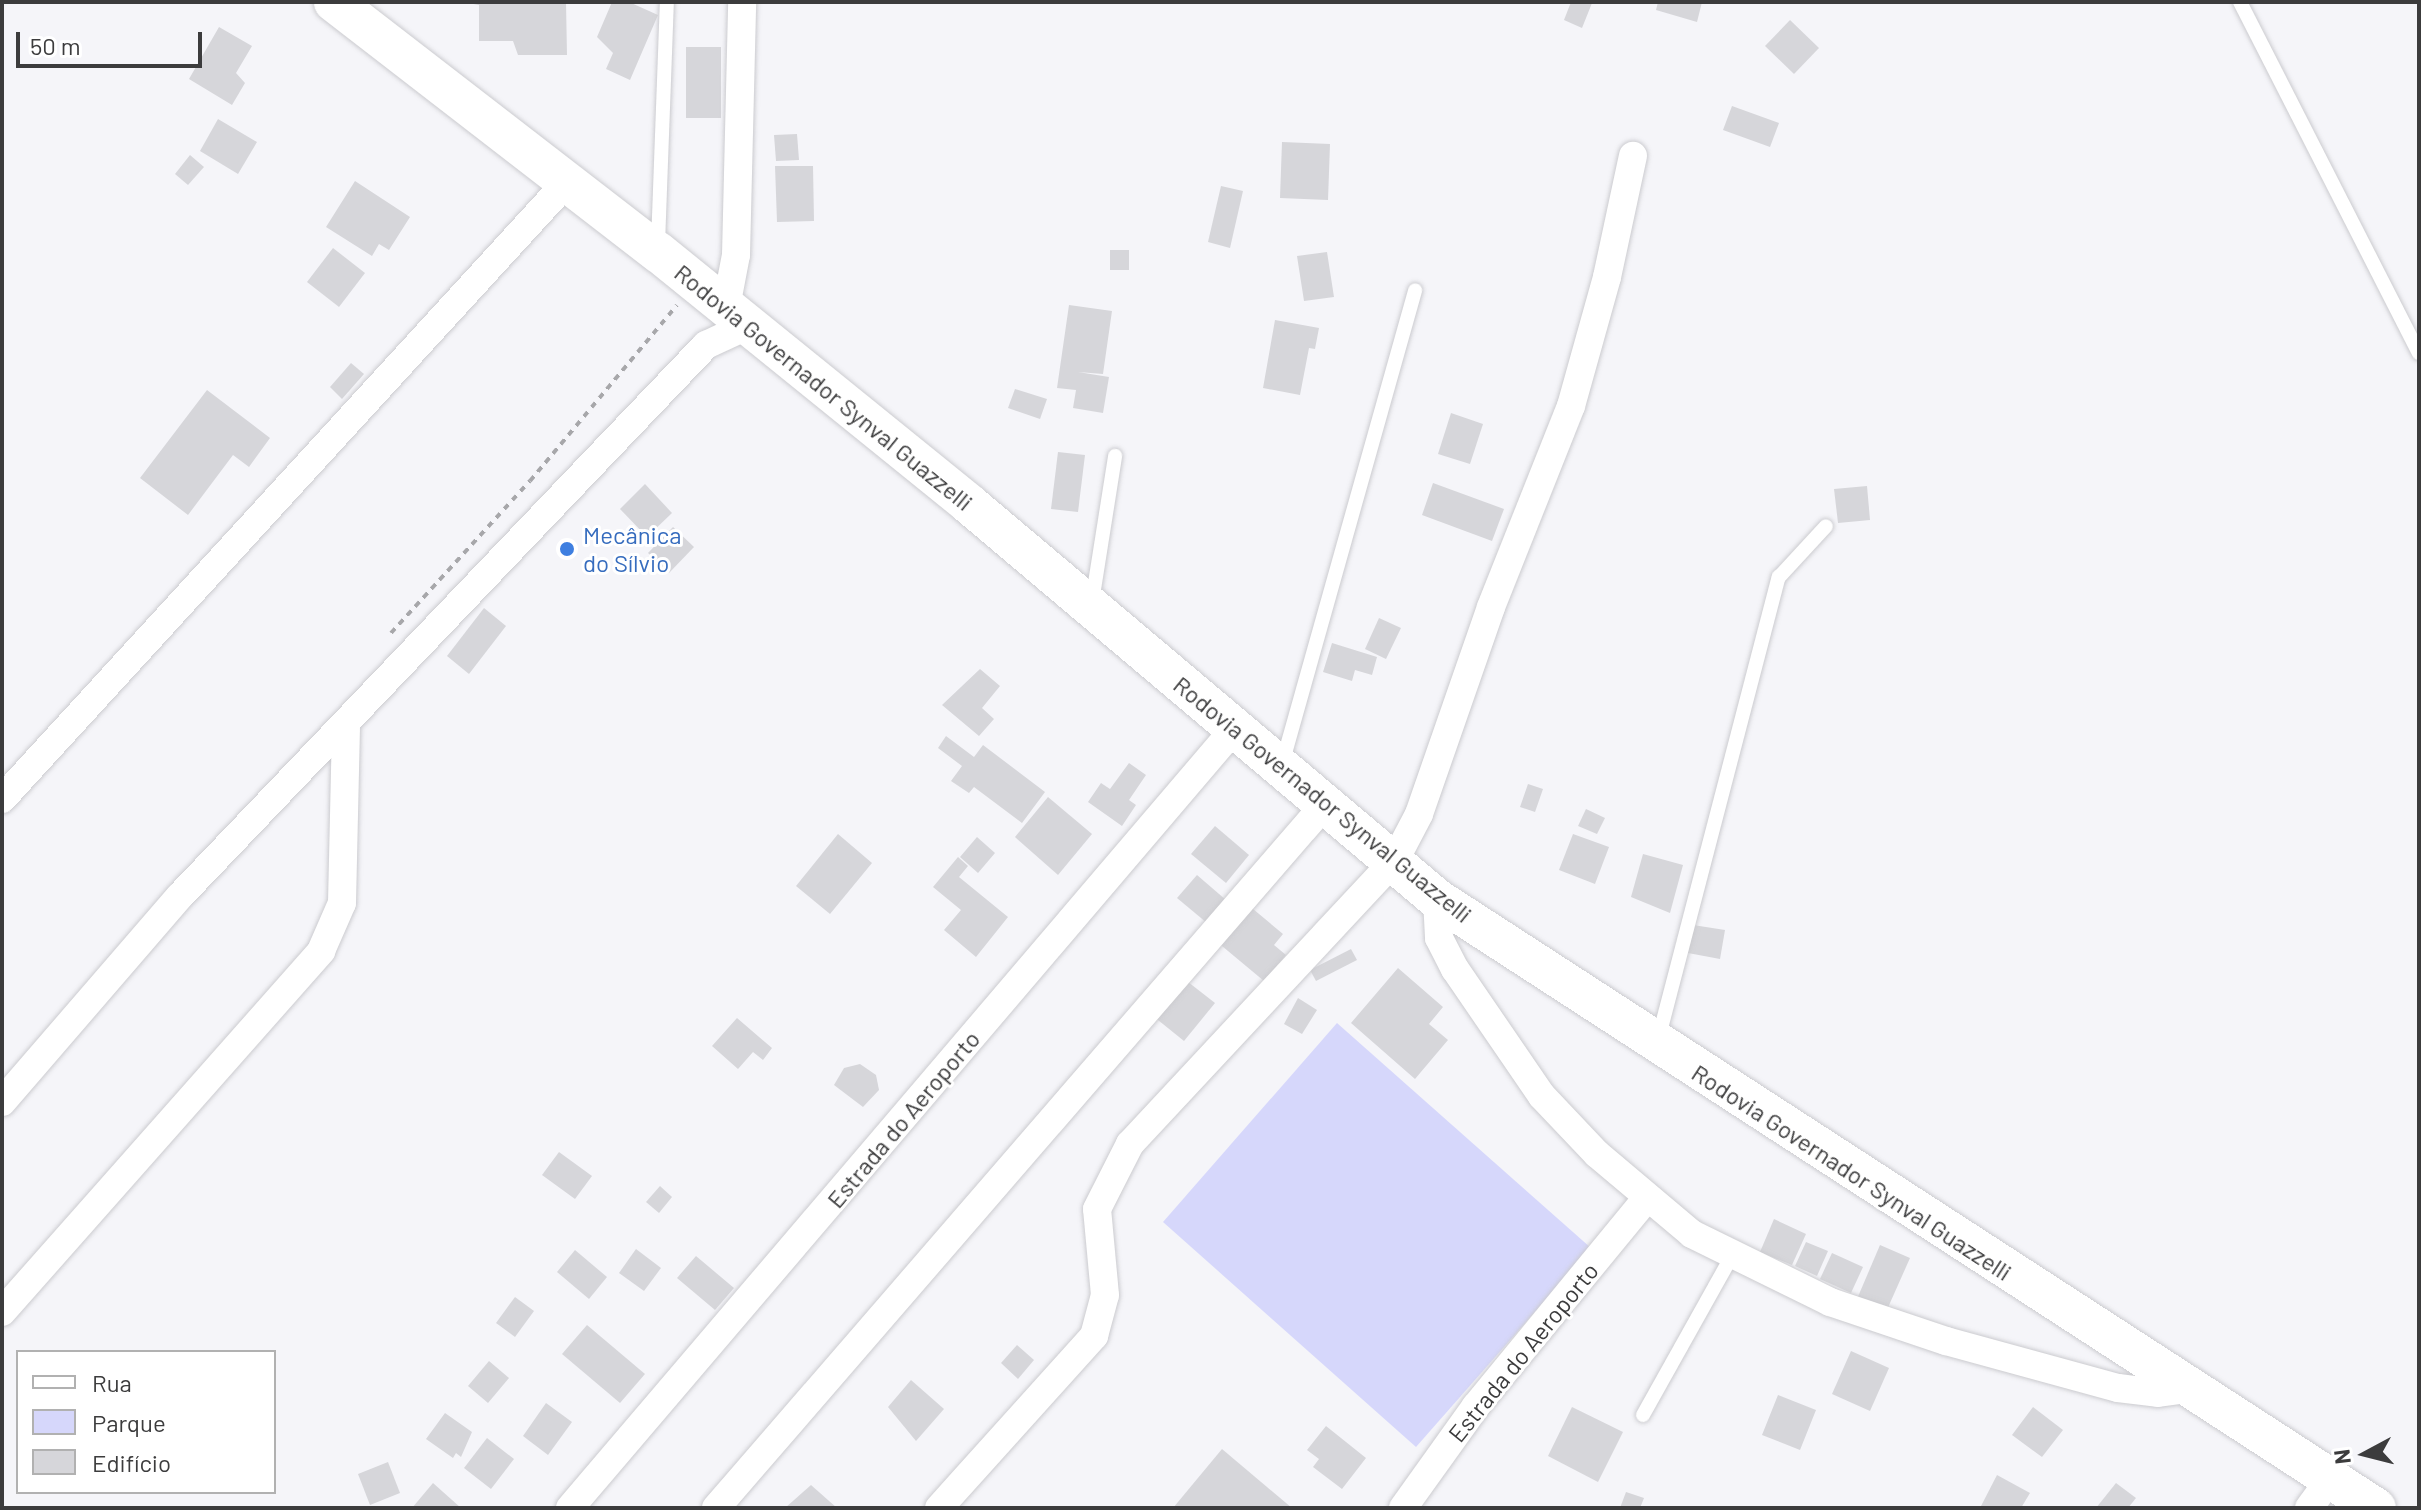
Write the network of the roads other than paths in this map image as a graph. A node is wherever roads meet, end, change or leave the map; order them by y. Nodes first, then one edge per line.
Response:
1 (334, 2) edge
2 (667, 2) edge
3 (742, 2) edge
4 (2240, 2) edge
5 (371, 16) edge
6 (1633, 156) dead end
7 (566, 183) junction
8 (658, 252) junction
9 (1415, 290) dead end
10 (723, 306) junction
11 (2419, 353) edge
12 (1115, 456) dead end
13 (1826, 526) dead end
14 (1091, 607) junction
15 (346, 727) junction
16 (1235, 728) junction
17 (1281, 767) junction
18 (2, 799) edge
19 (1326, 803) junction
20 (1395, 860) junction
21 (1437, 899) junction
22 (1657, 1045) junction
23 (2, 1102) edge
24 (1646, 1199) junction
25 (1732, 1256) junction
26 (2, 1312) edge
27 (2186, 1389) junction
28 (1643, 1415) dead end
29 (2319, 1494) edge
30 (570, 1508) edge
31 (716, 1508) edge
32 (939, 1508) edge
33 (1403, 1508) edge
34 (2376, 1508) edge

1 - 5 main road, Rodovia Governador Synval Guazzelli
2 - 8 lane
3 - 10 street
4 - 11 lane
5 - 7 main road, Rodovia Governador Synval Guazzelli
6 - 20 street
7 - 8 main road, Rodovia Governador Synval Guazzelli
7 - 18 street
8 - 10 main road, Rodovia Governador Synval Guazzelli
9 - 17 lane
10 - 14 main road, Rodovia Governador Synval Guazzelli
10 - 15 street
12 - 14 lane
13 - 22 lane
14 - 16 main road, Rodovia Governador Synval Guazzelli
15 - 23 street
15 - 26 street
16 - 17 main road, Rodovia Governador Synval Guazzelli
16 - 30 street, Estrada do Aeroporto
17 - 19 main road, Rodovia Governador Synval Guazzelli
19 - 20 main road, Rodovia Governador Synval Guazzelli
19 - 31 street
20 - 21 main road, Rodovia Governador Synval Guazzelli
20 - 32 street
21 - 22 main road, Rodovia Governador Synval Guazzelli
21 - 24 street
22 - 27 main road, Rodovia Governador Synval Guazzelli
24 - 25 street
24 - 33 street, Estrada do Aeroporto
25 - 27 street
25 - 28 lane
27 - 29 main road, Rodovia Governador Synval Guazzelli
29 - 34 main road, Rodovia Governador Synval Guazzelli

